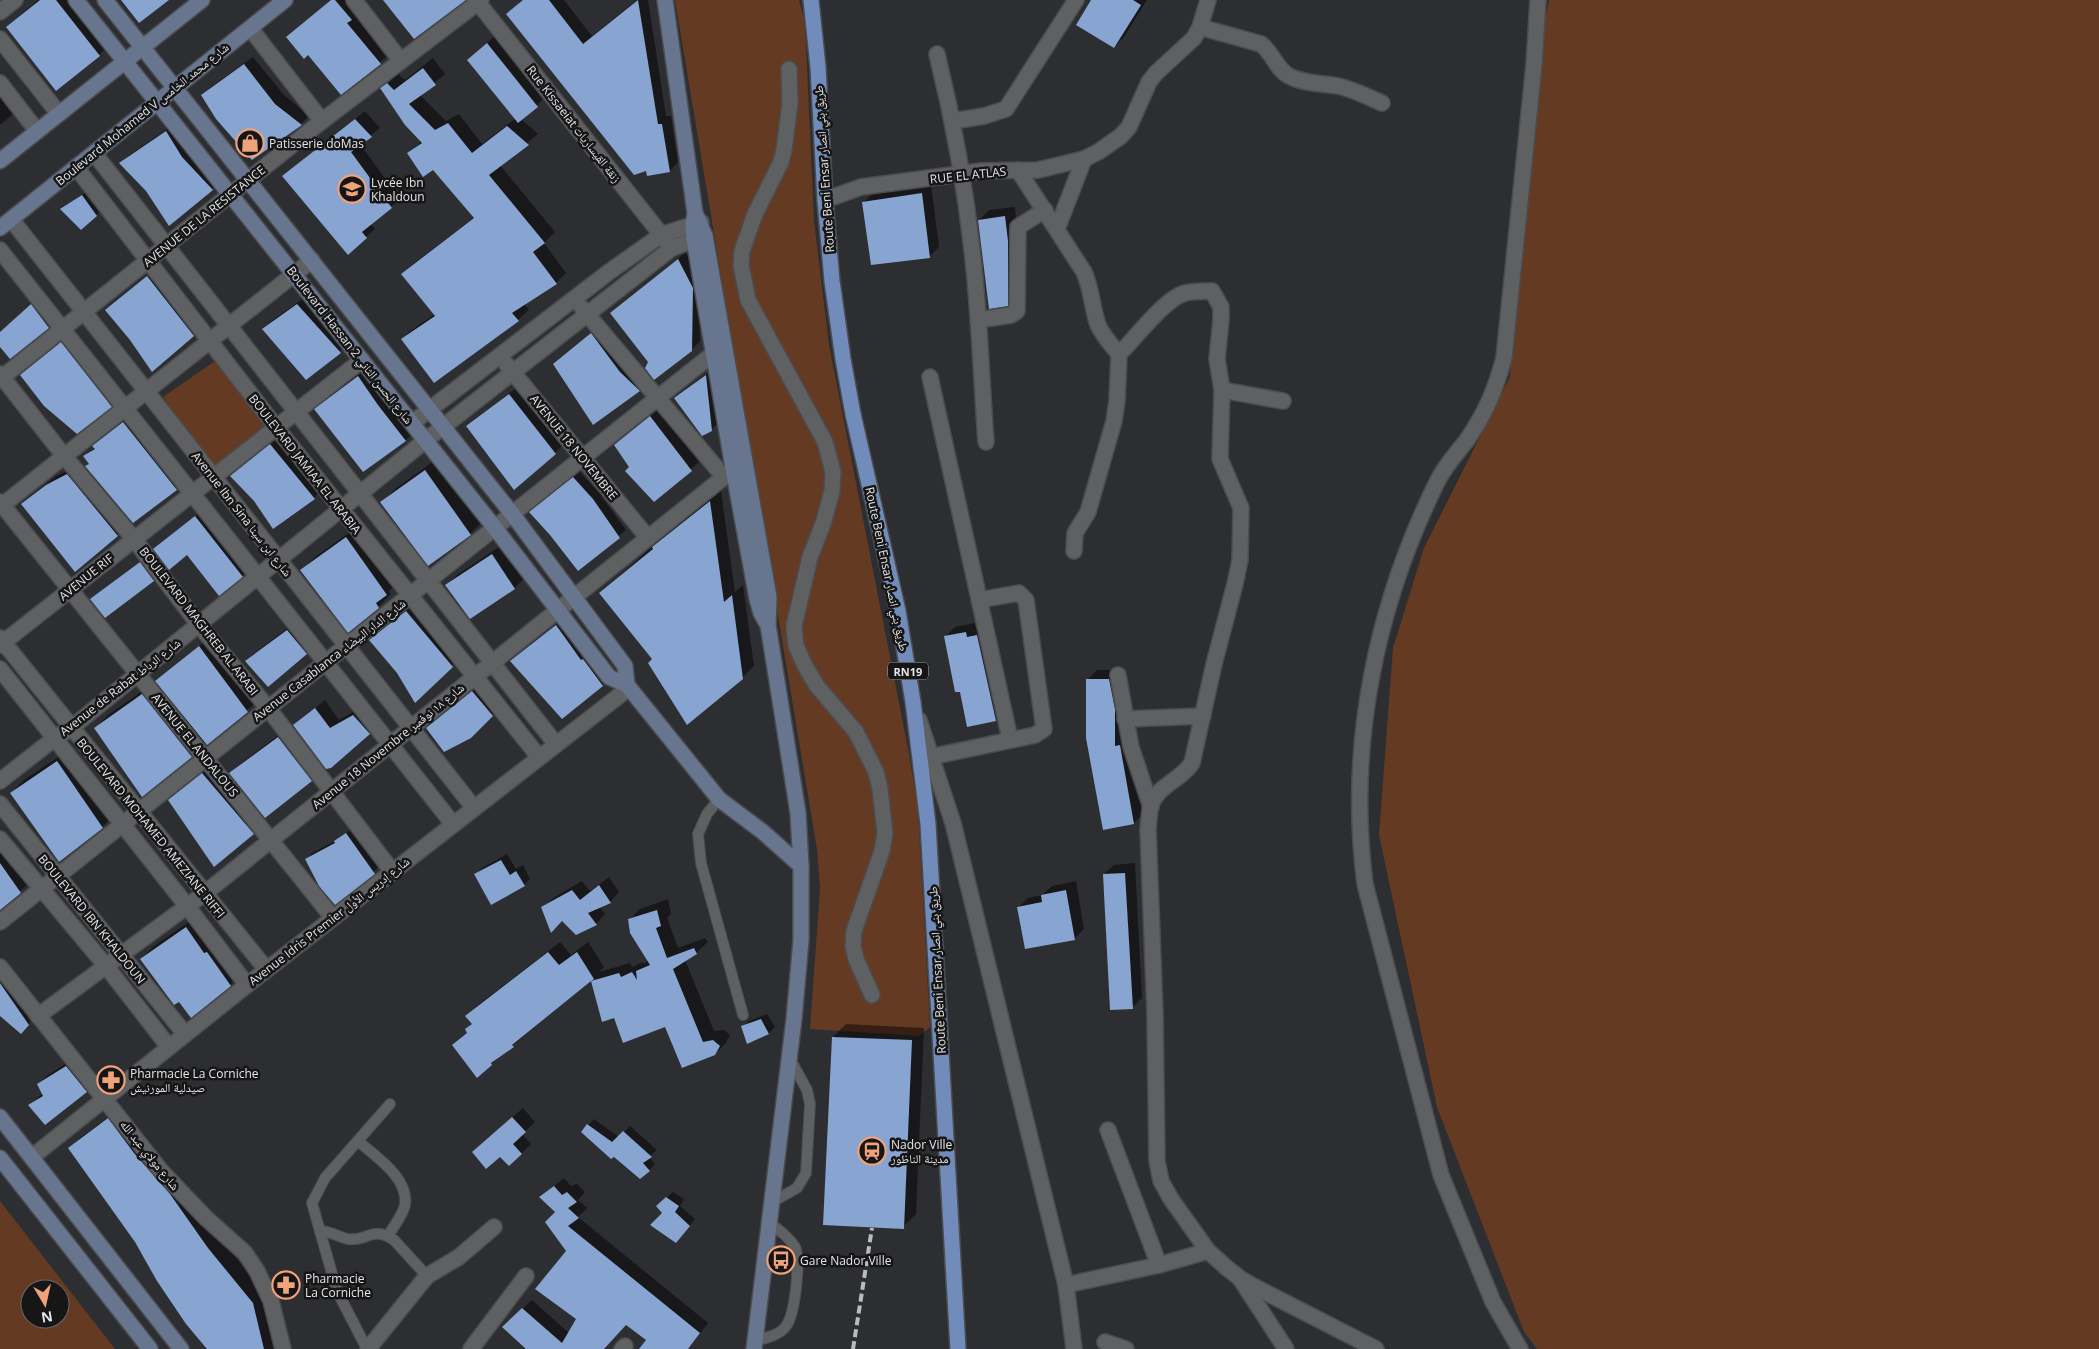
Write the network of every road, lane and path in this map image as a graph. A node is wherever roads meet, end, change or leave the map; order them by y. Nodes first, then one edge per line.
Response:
1 (15, 0) edge
2 (76, 0) edge
3 (105, 0) edge
4 (202, 0) edge
5 (285, 0) edge
6 (354, 0) edge
7 (665, 0) edge
8 (811, 0) edge
9 (1076, 0) edge
10 (1208, 0) edge
11 (1538, 0) edge
12 (478, 1) edge
13 (0, 12) edge
14 (250, 28) junction
15 (1200, 28) junction
16 (0, 40) edge
17 (143, 47) junction
18 (937, 54) dead end
19 (125, 61) junction
20 (401, 61) junction
21 (789, 69) dead end
22 (0, 83) edge
23 (175, 88) junction
24 (158, 102) junction
25 (1382, 103) dead end
26 (59, 114) junction
27 (322, 121) junction
28 (953, 121) junction
29 (37, 131) junction
30 (94, 153) junction
31 (1084, 159) junction
32 (0, 161) edge
33 (76, 167) junction
34 (1018, 170) junction
35 (962, 174) junction
36 (248, 180) junction
37 (230, 194) junction
38 (825, 200) junction
39 (1044, 210) junction
40 (6, 224) edge
41 (698, 227) junction
42 (1057, 230) junction
43 (661, 235) junction
44 (166, 246) junction
45 (672, 248) junction
46 (0, 250) edge
47 (148, 260) junction
48 (312, 260) junction
49 (294, 275) junction
50 (575, 298) junction
51 (84, 312) junction
52 (588, 315) junction
53 (978, 320) junction
54 (229, 326) junction
55 (62, 329) junction
56 (210, 341) junction
57 (714, 353) junction
58 (1118, 354) junction
59 (500, 356) junction
60 (362, 360) junction
61 (514, 372) junction
62 (1, 377) edge
63 (930, 378) dead end
64 (1222, 390) junction
65 (146, 391) junction
66 (658, 399) junction
67 (1283, 400) dead end
68 (125, 408) junction
69 (430, 410) junction
70 (296, 412) junction
71 (412, 423) junction
72 (276, 427) junction
73 (443, 427) junction
74 (426, 440) junction
75 (986, 442) dead end
76 (64, 456) junction
77 (584, 458) junction
78 (728, 472) junction
79 (213, 476) junction
80 (192, 494) junction
81 (361, 494) junction
82 (1, 505) edge
83 (342, 510) junction
84 (513, 514) junction
85 (496, 528) junction
86 (134, 538) junction
87 (648, 538) junction
88 (1074, 551) dead end
89 (280, 561) junction
90 (258, 578) junction
91 (429, 581) junction
92 (70, 589) junction
93 (410, 596) junction
94 (573, 597) junction
95 (979, 600) junction
96 (558, 610) junction
97 (199, 625) junction
98 (768, 625) junction
99 (1, 642) edge
100 (347, 646) junction
101 (492, 662) junction
102 (326, 663) junction
103 (0, 669) edge
104 (137, 673) junction
105 (1118, 675) dead end
106 (475, 676) junction
107 (628, 686) junction
108 (914, 702) junction
109 (268, 708) junction
110 (1202, 716) junction
111 (1125, 719) junction
112 (411, 727) junction
113 (72, 728) junction
114 (55, 738) junction
115 (1010, 740) junction
116 (555, 743) junction
117 (389, 744) junction
118 (539, 757) junction
119 (930, 757) junction
120 (206, 759) junction
121 (0, 781) edge
122 (332, 791) junction
123 (719, 799) junction
124 (0, 804) edge
125 (1151, 807) junction
126 (474, 808) junction
127 (138, 812) junction
128 (123, 824) junction
129 (453, 824) junction
130 (0, 838) edge
131 (270, 840) junction
132 (801, 866) junction
133 (392, 872) junction
134 (57, 876) junction
135 (40, 889) junction
136 (205, 893) junction
137 (187, 906) junction
138 (333, 918) junction
139 (0, 922) edge
140 (120, 955) junction
141 (106, 966) junction
142 (0, 967) edge
143 (266, 969) junction
144 (247, 985) junction
145 (872, 995) dead end
146 (743, 1015) dead end
147 (38, 1016) junction
148 (185, 1034) junction
149 (169, 1047) junction
150 (790, 1058) junction
151 (104, 1098) junction
152 (390, 1104) dead end
153 (0, 1118) edge
154 (1108, 1130) dead end
155 (358, 1141) junction
156 (32, 1157) junction
157 (0, 1158) edge
158 (772, 1202) junction
159 (770, 1223) junction
160 (494, 1227) dead end
161 (320, 1231) junction
162 (388, 1236) junction
163 (1208, 1251) junction
164 (1159, 1265) junction
165 (427, 1276) junction
166 (526, 1276) dead end
167 (1241, 1279) junction
168 (1066, 1285) junction
169 (1105, 1342) dead end
170 (755, 1345) edge
171 (150, 1349) edge
172 (181, 1349) edge
173 (283, 1349) edge
174 (368, 1349) edge
175 (471, 1349) edge
176 (958, 1349) edge
177 (1074, 1349) edge
178 (1126, 1349) edge
179 (1286, 1349) edge
180 (1376, 1349) edge
181 (1520, 1349) edge

1 - 13 street
2 - 19 street, Boulevard Hassan 2 شارع الحسن الثاني
3 - 17 street, Boulevard Hassan 2 شارع الحسن الثاني
4 - 17 street
5 - 14 street, Boulevard Mohamed V شارع محمد الخامس
6 - 20 street
7 - 41 street
8 - 38 main road, Route Beni Ensar طريق بني انصار / RN19
9 - 28 street
10 - 15 street, RUE EL ATLAS
11 - 181 street
12 - 20 street, AVENUE DE LA RESISTANCE
12 - 43 street, Rue Kissaeiat زنقة القيساريات
14 - 23 street, Boulevard Mohamed V شارع محمد الخامس
14 - 27 street
15 - 25 street
15 - 31 street, RUE EL ATLAS
16 - 26 street
17 - 19 street
17 - 23 street, Boulevard Hassan 2 شارع الحسن الثاني
18 - 28 street
19 - 24 street, Boulevard Hassan 2 شارع الحسن الثاني
19 - 26 street
20 - 27 street, AVENUE DE LA RESISTANCE
21 - 145 street
22 - 29 street
23 - 24 street, Boulevard Mohamed V شارع محمد الخامس
23 - 36 street, Boulevard Hassan 2 شارع الحسن الثاني
24 - 30 street, Boulevard Mohamed V شارع محمد الخامس
24 - 37 street, Boulevard Hassan 2 شارع الحسن الثاني
26 - 29 street
27 - 36 street, AVENUE DE LA RESISTANCE
28 - 35 street
29 - 32 street
30 - 33 street, Boulevard Mohamed V شارع محمد الخامس
30 - 44 street, BOULEVARD JAMIAA EL ARABIA
31 - 34 street, RUE EL ATLAS
31 - 42 street
33 - 40 street, Boulevard Mohamed V شارع محمد الخامس
33 - 47 street, BOULEVARD JAMIAA EL ARABIA
34 - 35 street, RUE EL ATLAS
34 - 39 street
35 - 38 street, RUE EL ATLAS
35 - 53 street
36 - 37 street, AVENUE DE LA RESISTANCE
36 - 48 street, Boulevard Hassan 2 شارع الحسن الثاني
37 - 44 street, AVENUE DE LA RESISTANCE
37 - 49 street, Boulevard Hassan 2 شارع الحسن الثاني
38 - 108 main road, Route Beni Ensar طريق بني انصار / RN19
39 - 42 street
39 - 53 street
40 - 51 street, Avenue Ibn Sina شارع ابن سينا
41 - 43 street
41 - 45 street, Avenue de Rabat شارع الرباط
41 - 57 street
41 - 98 street
42 - 58 street
43 - 45 street, Rue Kissaeiat زنقة القيساريات
43 - 50 street
44 - 47 street, AVENUE DE LA RESISTANCE
44 - 54 street, BOULEVARD JAMIAA EL ARABIA
45 - 52 street, Avenue de Rabat شارع الرباط
46 - 55 street
47 - 51 street, AVENUE DE LA RESISTANCE
47 - 56 street, BOULEVARD JAMIAA EL ARABIA
48 - 49 street
48 - 69 street, Boulevard Hassan 2 شارع الحسن الثاني
49 - 54 street
49 - 60 street, Boulevard Hassan 2 شارع الحسن الثاني
50 - 52 street
50 - 59 street
51 - 55 street, AVENUE DE LA RESISTANCE
51 - 65 street, Avenue Ibn Sina شارع ابن سينا
52 - 61 street, Avenue de Rabat شارع الرباط
52 - 66 street
53 - 75 street
54 - 56 street
54 - 70 street, BOULEVARD JAMIAA EL ARABIA
55 - 62 street, AVENUE DE LA RESISTANCE
55 - 68 street
56 - 65 street
56 - 72 street, BOULEVARD JAMIAA EL ARABIA
57 - 66 street, Avenue Casablanca شارع الدار البيضاء
57 - 78 street
58 - 64 street
58 - 88 street
59 - 61 street, AVENUE 18 NOVEMBRE
59 - 69 street
60 - 70 street, AVENUE RIF
60 - 71 street, Boulevard Hassan 2 شارع الحسن الثاني
61 - 73 street, Avenue de Rabat شارع الرباط
61 - 77 street, AVENUE 18 NOVEMBRE
62 - 76 street, BOULEVARD MAGHREB AL ARABI
63 - 95 street
64 - 67 street
64 - 110 street
65 - 68 street
65 - 79 street, Avenue Ibn Sina شارع ابن سينا
66 - 77 street, Avenue Casablanca شارع الدار البيضاء
66 - 78 street
68 - 76 street
68 - 80 street
69 - 71 street
69 - 73 street, Boulevard Hassan 2 شارع الحسن الثاني
70 - 72 street, AVENUE RIF
70 - 81 street, BOULEVARD JAMIAA EL ARABIA
71 - 74 street, Boulevard Hassan 2 شارع الحسن الثاني
72 - 79 street, AVENUE RIF
72 - 83 street, BOULEVARD JAMIAA EL ARABIA
73 - 74 street, Avenue de Rabat شارع الرباط
73 - 84 street, Boulevard Hassan 2 شارع الحسن الثاني
74 - 81 street, Avenue de Rabat شارع الرباط
74 - 85 street, Boulevard Hassan 2 شارع الحسن الثاني
76 - 82 street
76 - 86 street, BOULEVARD MAGHREB AL ARABI
77 - 84 street, Avenue Casablanca شارع الدار البيضاء
77 - 87 street, AVENUE 18 NOVEMBRE
78 - 87 street, Avenue 18 Novembre شارع ١٨ نوفمبر
78 - 98 street
79 - 80 street, AVENUE RIF
79 - 89 street, Avenue Ibn Sina شارع ابن سينا
80 - 86 street, AVENUE RIF
80 - 90 street
81 - 83 street, Avenue de Rabat شارع الرباط
81 - 91 street, BOULEVARD JAMIAA EL ARABIA
82 - 92 street, AVENUE EL ANDALOUS
83 - 89 street, Avenue de Rabat شارع الرباط
83 - 93 street, BOULEVARD JAMIAA EL ARABIA
84 - 85 street, Avenue Casablanca شارع الدار البيضاء
84 - 94 street, Boulevard Hassan 2 شارع الحسن الثاني
85 - 91 street, Avenue Casablanca شارع الدار البيضاء
85 - 96 street, Boulevard Hassan 2 شارع الحسن الثاني
86 - 92 street, AVENUE RIF
86 - 97 street, BOULEVARD MAGHREB AL ARABI
87 - 94 street, Avenue 18 Novembre شارع ١٨ نوفمبر
89 - 90 street, Avenue de Rabat شارع الرباط
89 - 100 street, Avenue Ibn Sina شارع ابن سينا
90 - 97 street, Avenue de Rabat شارع الرباط
90 - 102 street
91 - 93 street, Avenue Casablanca شارع الدار البيضاء
91 - 101 street, BOULEVARD JAMIAA EL ARABIA
92 - 99 street, AVENUE RIF
92 - 104 street, AVENUE EL ANDALOUS
93 - 100 street, Avenue Casablanca شارع الدار البيضاء
93 - 106 street, BOULEVARD JAMIAA EL ARABIA
94 - 96 street, Avenue 18 Novembre شارع ١٨ نوفمبر
94 - 107 street, Boulevard Hassan 2 شارع الحسن الثاني
95 - 115 street
95 - 115 street
96 - 101 street, Avenue 18 Novembre شارع ١٨ نوفمبر
96 - 107 street, Boulevard Hassan 2 شارع الحسن الثاني
97 - 104 street, Avenue de Rabat شارع الرباط
97 - 109 street, BOULEVARD MAGHREB AL ARABI
98 - 132 street
99 - 113 street, BOULEVARD MOHAMED AMEZIANE RIFFI
100 - 102 street, Avenue Casablanca شارع الدار البيضاء
100 - 112 street, Avenue Ibn Sina شارع ابن سينا
101 - 106 street, Avenue 18 Novembre شارع ١٨ نوفمبر
101 - 116 street, BOULEVARD JAMIAA EL ARABIA
102 - 109 street, Avenue Casablanca شارع الدار البيضاء
102 - 117 street
103 - 114 street, BOULEVARD MOHAMED AMEZIANE RIFFI
104 - 113 street, Avenue de Rabat شارع الرباط
104 - 120 street, AVENUE EL ANDALOUS
105 - 111 street
106 - 112 street, Avenue 18 Novembre شارع ١٨ نوفمبر
106 - 118 street, BOULEVARD JAMIAA EL ARABIA
107 - 116 street, Avenue Idris Premier شارع إدريس الأول
107 - 123 street, Boulevard Hassan 2 شارع الحسن الثاني
108 - 119 street
108 - 176 main road, Route Beni Ensar طريق بني انصار / RN19
109 - 120 street, Avenue Casablanca شارع الدار البيضاء
109 - 122 street, BOULEVARD MAGHREB AL ARABI
110 - 111 street
110 - 125 street
111 - 125 street
112 - 117 street, Avenue 18 Novembre شارع ١٨ نوفمبر
112 - 126 street, Avenue Ibn Sina شارع ابن سينا
113 - 114 street, Avenue de Rabat شارع الرباط
113 - 127 street, BOULEVARD MOHAMED AMEZIANE RIFFI
114 - 121 street, Avenue de Rabat شارع الرباط
114 - 128 street, BOULEVARD MOHAMED AMEZIANE RIFFI
115 - 119 street
116 - 118 street, Avenue Idris Premier شارع إدريس الأول
117 - 122 street, Avenue 18 Novembre شارع ١٨ نوفمبر
117 - 129 street
118 - 126 street, Avenue Idris Premier شارع إدريس الأول
119 - 168 street
120 - 127 street, Avenue Casablanca شارع الدار البيضاء
120 - 131 street, AVENUE EL ANDALOUS
122 - 131 street, Avenue 18 Novembre شارع ١٨ نوفمبر
122 - 133 street, BOULEVARD MAGHREB AL ARABI
123 - 132 street, Boulevard Hassan 2 شارع الحسن الثاني
123 - 146 lane
124 - 134 street, BOULEVARD IBN KHALDOUN
125 - 163 street
126 - 129 street, Avenue Idris Premier شارع إدريس الأول
127 - 128 street, Avenue Casablanca شارع الدار البيضاء
127 - 136 street, BOULEVARD MOHAMED AMEZIANE RIFFI
128 - 134 street, Avenue Casablanca شارع الدار البيضاء
128 - 137 street, BOULEVARD MOHAMED AMEZIANE RIFFI
129 - 133 street, Avenue Idris Premier شارع إدريس الأول
130 - 135 street, BOULEVARD IBN KHALDOUN
131 - 136 street, Avenue 18 Novembre شارع ١٨ نوفمبر
131 - 138 street, AVENUE EL ANDALOUS
132 - 150 street
133 - 138 street, Avenue Idris Premier شارع إدريس الأول
134 - 135 street, Avenue Casablanca شارع الدار البيضاء
134 - 140 street, BOULEVARD IBN KHALDOUN
135 - 139 street, Avenue Casablanca شارع الدار البيضاء
135 - 141 street, BOULEVARD IBN KHALDOUN
136 - 137 street, Avenue 18 Novembre شارع ١٨ نوفمبر
136 - 143 street, BOULEVARD MOHAMED AMEZIANE RIFFI
137 - 140 street, Avenue 18 Novembre شارع ١٨ نوفمبر
137 - 144 street, BOULEVARD MOHAMED AMEZIANE RIFFI
138 - 143 street, Avenue Idris Premier شارع إدريس الأول
140 - 141 street, Avenue 18 Novembre شارع ١٨ نوفمبر
140 - 148 street, BOULEVARD IBN KHALDOUN
141 - 147 street, Avenue 18 Novembre شارع ١٨ نوفمبر
141 - 149 street, BOULEVARD IBN KHALDOUN
142 - 147 street, شارع مولاي عبد الله
143 - 144 street, Avenue Idris Premier شارع إدريس الأول
144 - 148 street, Avenue Idris Premier شارع إدريس الأول
147 - 151 street, شارع مولاي عبد الله
148 - 149 street, Avenue Idris Premier شارع إدريس الأول
149 - 151 street, Avenue Idris Premier شارع إدريس الأول
150 - 158 street
150 - 158 lane
151 - 156 street, Avenue Idris Premier شارع إدريس الأول
151 - 173 street, شارع مولاي عبد الله
152 - 155 lane
153 - 156 street
154 - 164 street
155 - 161 lane
155 - 162 lane
156 - 172 street
157 - 171 street
158 - 159 street
159 - 170 street
159 - 170 lane
160 - 165 street
161 - 162 lane
161 - 174 lane
162 - 165 lane
163 - 164 street
163 - 167 street
164 - 168 street
165 - 174 street
166 - 175 street
167 - 179 street
167 - 180 street
168 - 177 street
169 - 178 street

